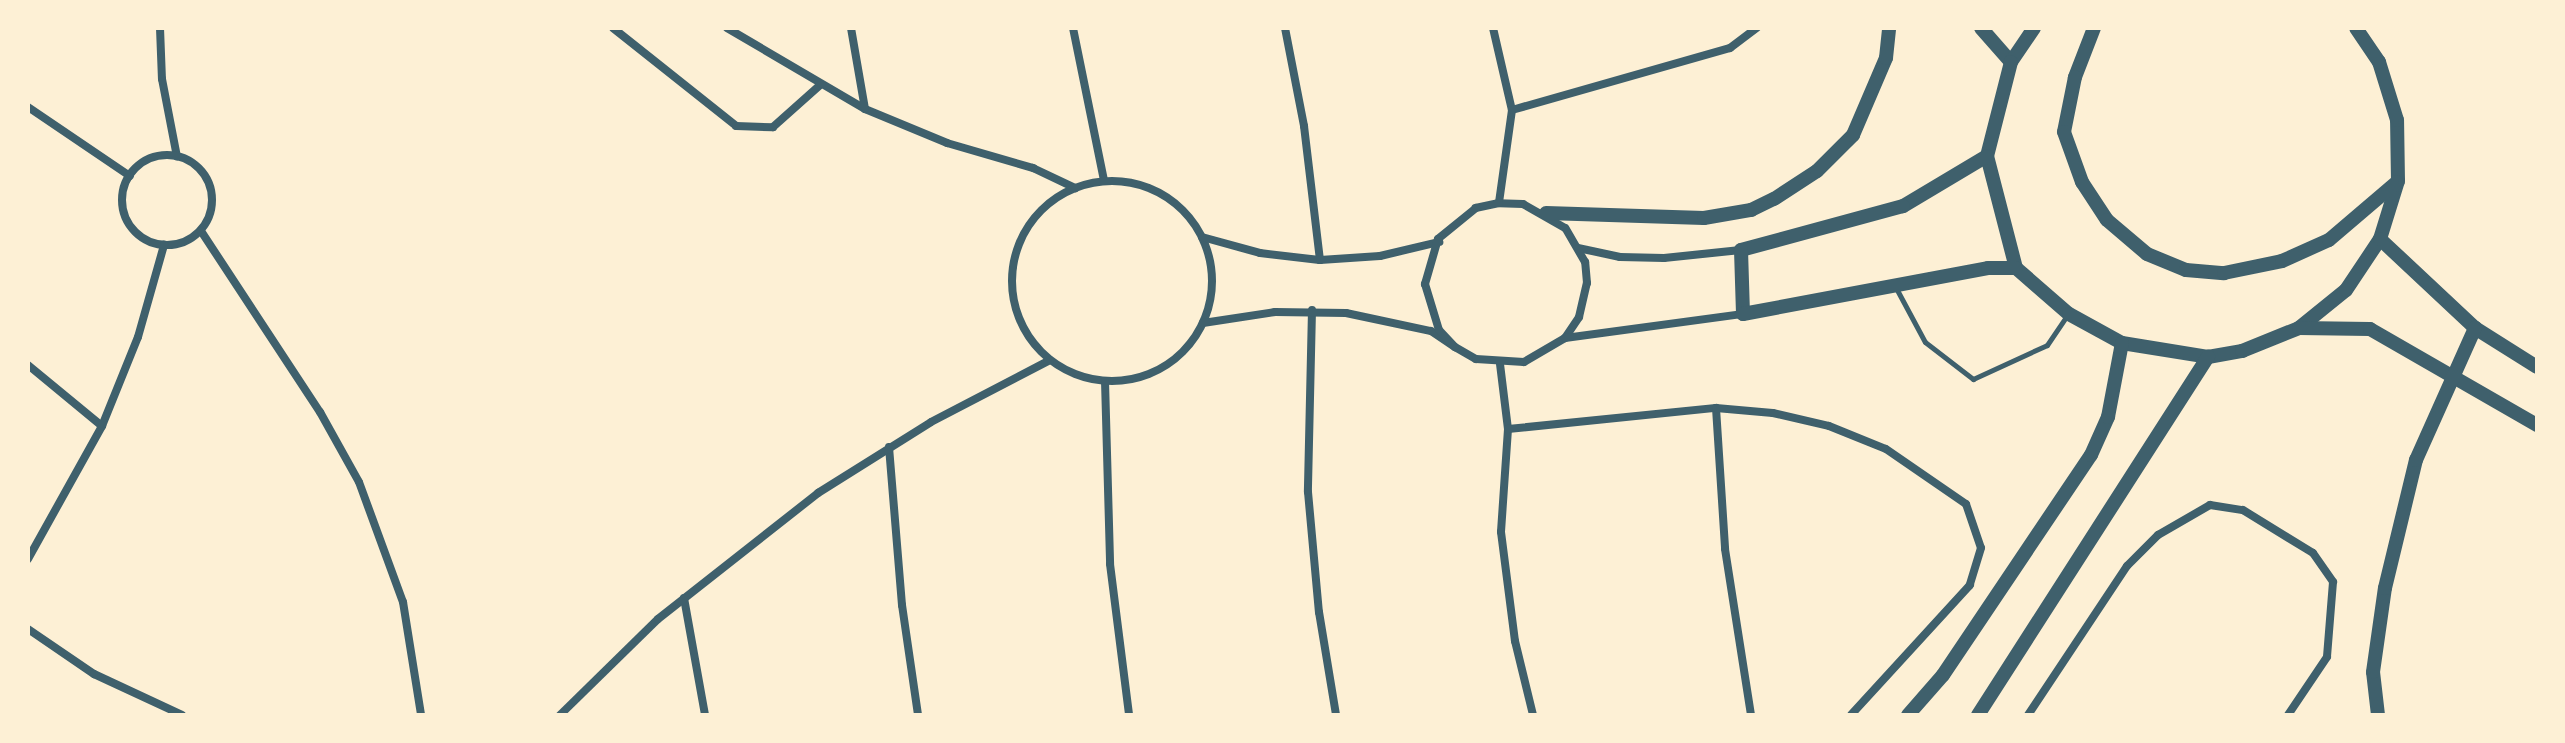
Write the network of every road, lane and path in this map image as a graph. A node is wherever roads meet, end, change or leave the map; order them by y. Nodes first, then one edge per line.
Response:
1 (160, 28) edge
2 (613, 28) edge
3 (727, 28) edge
4 (851, 28) edge
5 (1073, 28) edge
6 (1285, 28) edge
7 (1493, 28) edge
8 (1757, 28) edge
9 (1889, 28) edge
10 (1981, 28) edge
11 (2034, 28) edge
12 (2094, 28) edge
13 (2356, 28) edge
14 (2011, 62) junction
15 (819, 86) junction
16 (28, 107) edge
17 (865, 109) junction
18 (1512, 110) junction
19 (1987, 156) junction
20 (177, 157) junction
21 (130, 176) junction
22 (1104, 181) junction
23 (2398, 181) junction
24 (1075, 188) junction
25 (1499, 203) junction
26 (1546, 213) junction
27 (201, 231) junction
28 (1202, 237) junction
29 (1438, 239) junction
30 (2380, 239) junction
31 (164, 245) junction
32 (1578, 248) junction
33 (1741, 250) junction
34 (1320, 260) junction
35 (2016, 268) junction
36 (1895, 287) junction
37 (1312, 310) junction
38 (1743, 314) junction
39 (2069, 314) junction
40 (1203, 323) junction
41 (2299, 328) junction
42 (2475, 328) junction
43 (1565, 338) junction
44 (2122, 343) junction
45 (1455, 347) junction
46 (2208, 357) junction
47 (1050, 360) junction
48 (1500, 364) junction
49 (28, 365) edge
50 (2537, 367) edge
51 (2452, 374) junction
52 (1105, 381) junction
53 (1716, 408) junction
54 (2537, 425) edge
55 (102, 426) junction
56 (1508, 429) junction
57 (889, 447) junction
58 (28, 559) edge
59 (684, 598) junction
60 (28, 629) edge
61 (182, 715) edge
62 (421, 715) edge
63 (560, 715) edge
64 (705, 715) edge
65 (918, 715) edge
66 (1129, 715) edge
67 (1336, 715) edge
68 (1533, 715) edge
69 (1751, 715) edge
70 (1851, 715) edge
71 (1908, 715) edge
72 (1978, 715) edge
73 (2028, 715) edge
74 (2288, 715) edge
75 (2378, 715) edge

1 - 20 street
2 - 15 street
3 - 15 street
4 - 17 street
5 - 22 street
6 - 34 street
7 - 18 street
8 - 18 street
9 - 26 street
10 - 14 street
11 - 14 street
12 - 23 street
13 - 23 street
14 - 19 street
15 - 17 street
16 - 21 street
17 - 24 street
18 - 25 street
19 - 33 street
19 - 35 street
20 - 21 street
20 - 27 street
21 - 31 street
22 - 24 street
22 - 28 street
23 - 30 street
24 - 47 street
25 - 26 street
25 - 29 street
26 - 32 street
27 - 31 street
27 - 62 street
28 - 34 street
28 - 40 street
29 - 34 street
29 - 45 street
30 - 41 street
30 - 42 street
31 - 55 street
32 - 33 street
32 - 43 street
33 - 38 street
35 - 36 street
35 - 39 street
36 - 38 street
36 - 39 lane
37 - 40 street
37 - 45 street
37 - 67 street
38 - 43 street
39 - 44 street
40 - 52 street
41 - 46 street
41 - 51 street
42 - 50 street
42 - 51 street
43 - 48 street
44 - 46 street
44 - 71 street
45 - 48 street
46 - 72 street
47 - 52 street
47 - 57 street
48 - 56 street
49 - 55 street
51 - 54 street
51 - 75 street
52 - 66 street
53 - 56 street
53 - 69 street
53 - 70 street
55 - 58 street
56 - 68 street
57 - 59 street
57 - 65 street
59 - 63 street
59 - 64 street
60 - 61 street
73 - 74 street

